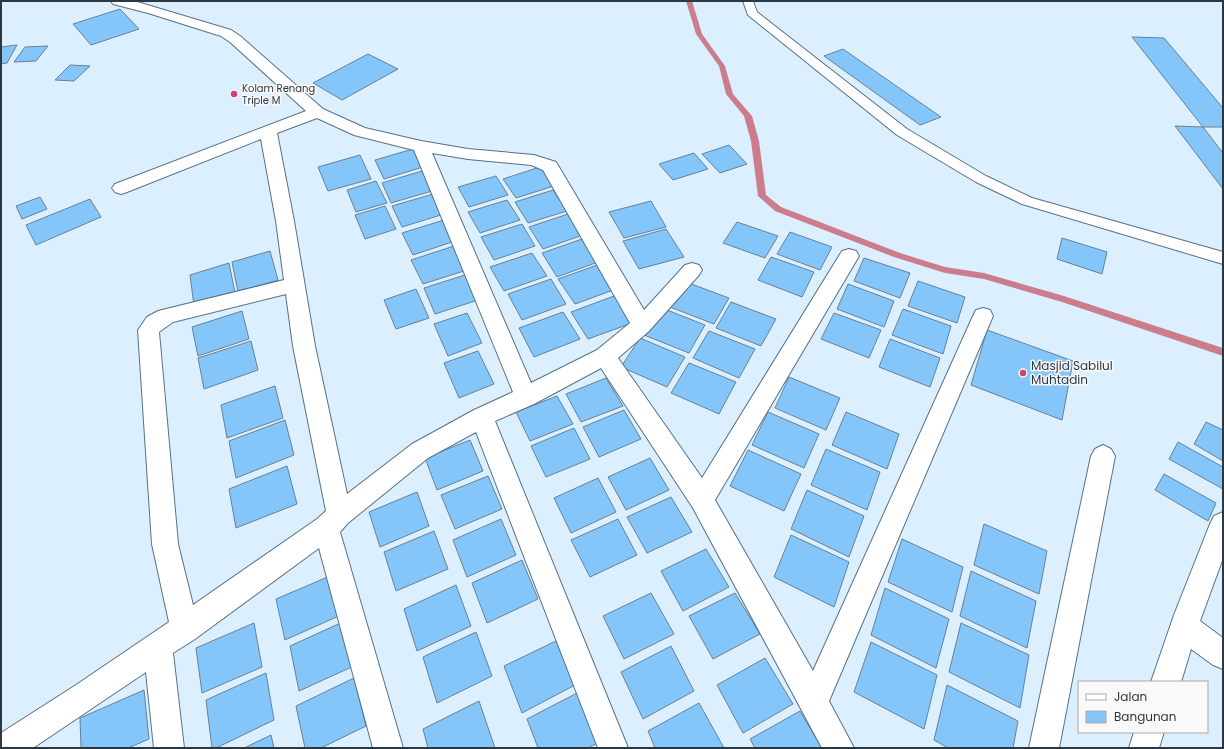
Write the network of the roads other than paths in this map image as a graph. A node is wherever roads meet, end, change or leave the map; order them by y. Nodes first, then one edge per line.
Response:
1 (118, 1) edge
2 (748, 1) edge
3 (317, 112) junction
4 (268, 132) junction
5 (421, 146) junction
6 (121, 188) dead end
7 (849, 256) dead end
8 (1223, 258) edge
9 (692, 270) dead end
10 (295, 285) junction
11 (983, 316) dead end
12 (642, 325) junction
13 (605, 356) junction
14 (526, 397) junction
15 (482, 417) junction
16 (1103, 456) dead end
17 (702, 500) junction
18 (332, 521) junction
19 (1223, 524) edge
20 (1184, 627) junction
21 (185, 629) junction
22 (158, 648) junction
23 (1223, 655) edge
24 (1166, 681) edge
25 (814, 702) junction
26 (1150, 733) edge
27 (5, 748) edge
28 (169, 748) edge
29 (388, 748) edge
30 (613, 748) edge
31 (839, 748) edge
32 (1044, 748) edge
33 (1144, 748) edge

1 - 3 street
2 - 8 lane
3 - 4 street
3 - 5 street
4 - 6 street
4 - 10 street
5 - 12 street
5 - 14 street
7 - 17 street
9 - 12 street
10 - 18 street
10 - 21 street
11 - 25 street
12 - 13 street
13 - 14 street
13 - 17 street
14 - 15 street
15 - 18 street
15 - 30 street
16 - 32 street
17 - 25 street
18 - 21 street
18 - 29 street
19 - 20 street
20 - 23 street
20 - 24 street
21 - 22 street
22 - 27 street
22 - 28 street
25 - 31 street
26 - 33 street

